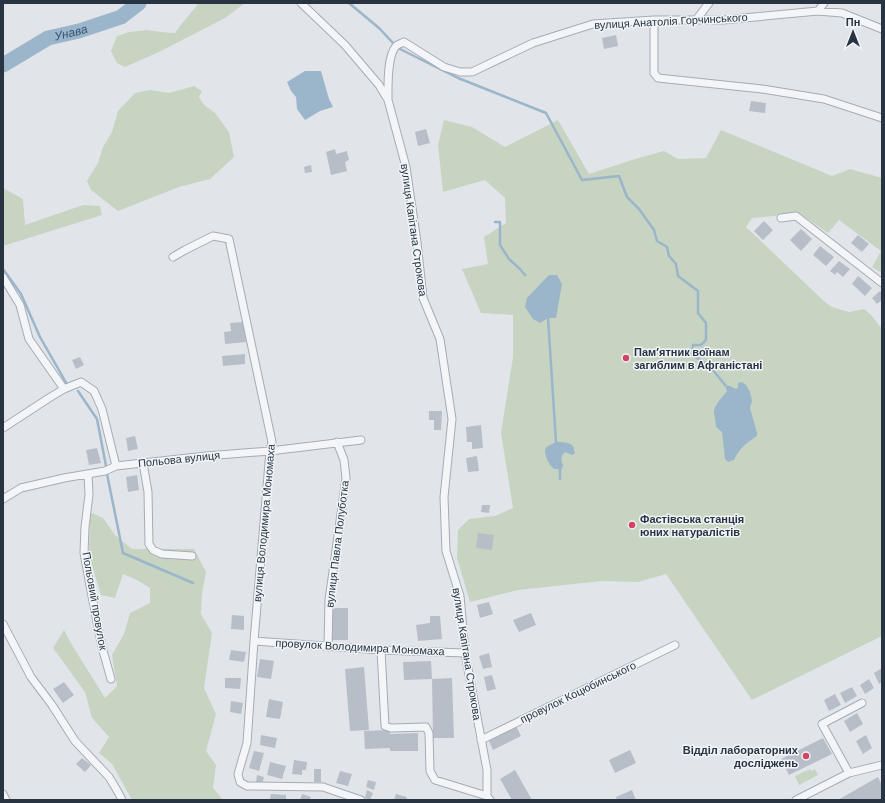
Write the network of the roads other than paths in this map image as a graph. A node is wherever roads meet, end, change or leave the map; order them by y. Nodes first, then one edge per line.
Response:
1 (301, 3) edge
2 (709, 3) edge
3 (824, 3) edge
4 (818, 11) junction
5 (654, 20) junction
6 (696, 20) junction
7 (882, 29) edge
8 (388, 100) junction
9 (882, 118) edge
10 (781, 218) dead end
11 (174, 257) dead end
12 (3, 277) edge
13 (882, 283) edge
14 (64, 389) junction
15 (3, 428) edge
16 (361, 440) dead end
17 (337, 442) junction
18 (270, 451) junction
19 (143, 462) junction
20 (116, 466) junction
21 (88, 474) junction
22 (3, 499) edge
23 (192, 556) dead end
24 (3, 624) edge
25 (254, 641) junction
26 (675, 645) dead end
27 (328, 647) junction
28 (381, 650) junction
29 (465, 653) junction
30 (111, 679) dead end
31 (862, 703) dead end
32 (481, 740) junction
33 (882, 765) edge
34 (849, 773) junction
35 (3, 794) edge
36 (489, 798) edge
37 (6, 800) edge
38 (122, 800) edge
39 (361, 800) edge
40 (796, 800) edge

1 - 8 street, вулиця Капітана Строкова
2 - 6 street
3 - 4 street
4 - 6 street, вулиця Анатолія Горчинського
4 - 7 street, вулиця Анатолія Горчинського
5 - 6 street, вулиця Анатолія Горчинського
5 - 8 street, вулиця Анатолія Горчинського
5 - 9 street
8 - 29 street, вулиця Капітана Строкова
10 - 13 street
11 - 18 street, вулиця Володимира Мономаха
12 - 14 street
14 - 15 street
14 - 20 street
16 - 17 street, Польова вулиця
17 - 18 street, Польова вулиця
17 - 27 street, вулиця Павла Полуботка
18 - 19 street, Польова вулиця
18 - 25 street, вулиця Володимира Мономаха
19 - 20 street, Польова вулиця
19 - 23 street
20 - 21 street, Польова вулиця
21 - 22 street, Польова вулиця
21 - 30 street, Польовий провулок
24 - 38 street
25 - 27 street, провулок Володимира Мономаха
25 - 39 street, вулиця Володимира Мономаха
26 - 32 street, провулок Коцюбинського
27 - 28 street, провулок Володимира Мономаха
28 - 29 street, провулок Володимира Мономаха
28 - 36 street, вулиця Капітана Строкова
29 - 32 street, вулиця Капітана Строкова
31 - 34 street
32 - 36 street, вулиця Капітана Строкова
33 - 34 street
34 - 40 street
35 - 37 street

